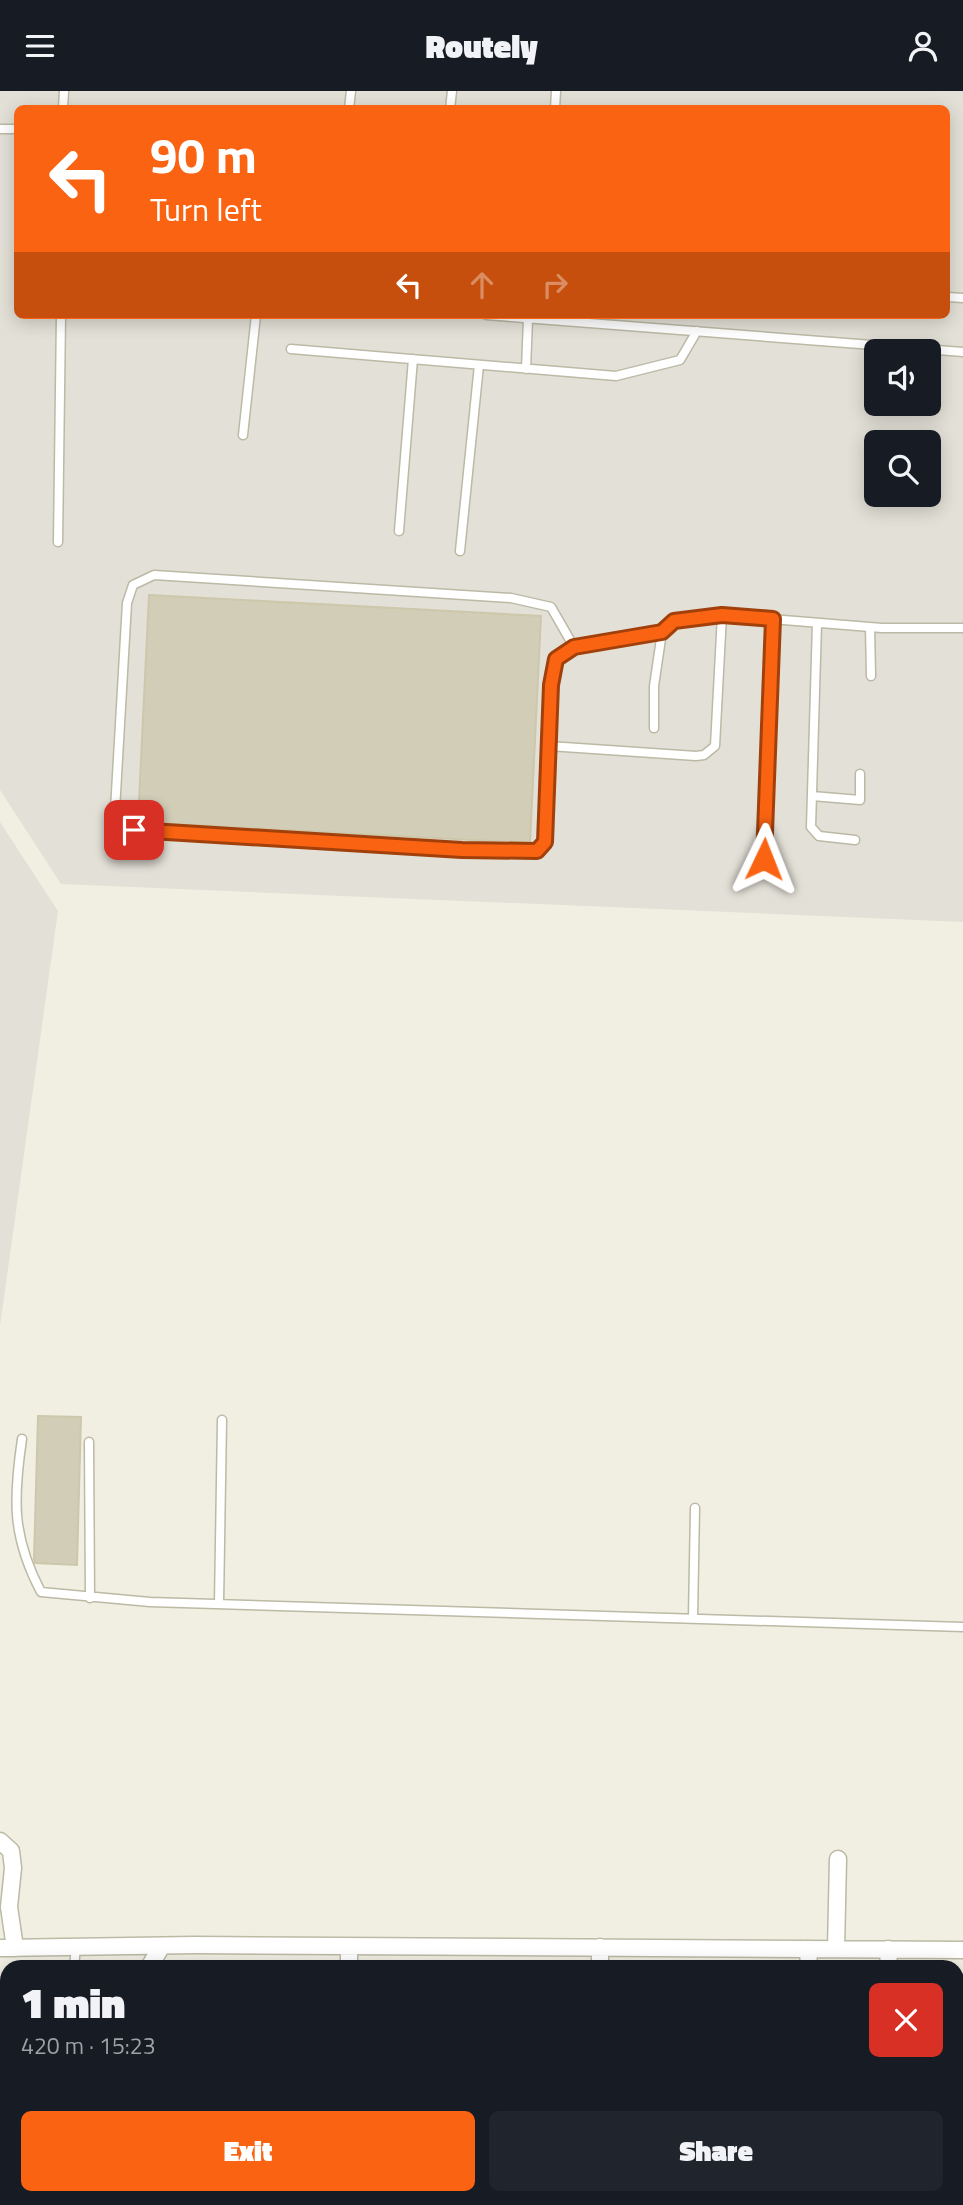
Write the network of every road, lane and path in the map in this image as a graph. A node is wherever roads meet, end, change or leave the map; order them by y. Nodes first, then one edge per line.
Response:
1 (61, 319) edge
2 (256, 319) edge
3 (528, 319) edge
4 (555, 319) edge
5 (697, 331) junction
6 (291, 349) dead end
7 (963, 352) edge
8 (413, 359) junction
9 (480, 365) junction
10 (526, 369) junction
11 (243, 436) dead end
12 (398, 531) dead end
13 (58, 542) dead end
14 (460, 551) dead end
15 (722, 615) junction
16 (773, 619) junction
17 (817, 623) junction
18 (870, 627) junction
19 (963, 628) edge
20 (662, 632) junction
21 (574, 647) junction
22 (871, 676) dead end
23 (654, 728) dead end
24 (549, 746) junction
25 (860, 774) dead end
26 (812, 796) junction
27 (855, 840) dead end
28 (764, 859) dead end
29 (222, 1420) dead end
30 (22, 1440) dead end
31 (89, 1442) dead end
32 (695, 1508) dead end
33 (90, 1598) junction
34 (219, 1604) junction
35 (693, 1618) junction
36 (963, 1627) edge
37 (0, 1841) edge
38 (838, 1859) dead end
39 (162, 1946) junction
40 (76, 1947) junction
41 (349, 1947) junction
42 (600, 1947) junction
43 (7, 1948) edge
44 (808, 1949) junction
45 (836, 1949) junction
46 (888, 1949) junction
47 (963, 1950) edge
48 (75, 1960) edge
49 (153, 1960) edge
50 (349, 1960) edge
51 (600, 1960) edge
52 (809, 1960) edge
53 (889, 1960) edge

1 - 13 lane
2 - 11 lane
3 - 10 lane
4 - 5 lane
5 - 7 lane
5 - 10 lane
6 - 8 lane
8 - 9 lane
8 - 12 lane
9 - 10 lane
9 - 14 lane
15 - 16 lane
15 - 20 lane
15 - 24 lane
16 - 17 lane
16 - 28 lane
17 - 18 lane
17 - 26 lane
18 - 19 lane
18 - 22 lane
20 - 21 lane
20 - 23 lane
21 - 24 lane
21 - 24 lane
25 - 26 lane
26 - 27 lane
29 - 34 lane
30 - 33 lane
31 - 33 lane
32 - 35 lane
33 - 34 lane
34 - 35 lane
35 - 36 lane
37 - 43 street
38 - 45 street
39 - 40 street
39 - 41 street
39 - 49 street
40 - 43 street
40 - 48 lane
41 - 42 street
41 - 50 street
42 - 44 street
42 - 51 street
44 - 45 street
44 - 52 street
45 - 46 street
46 - 47 street
46 - 53 street

